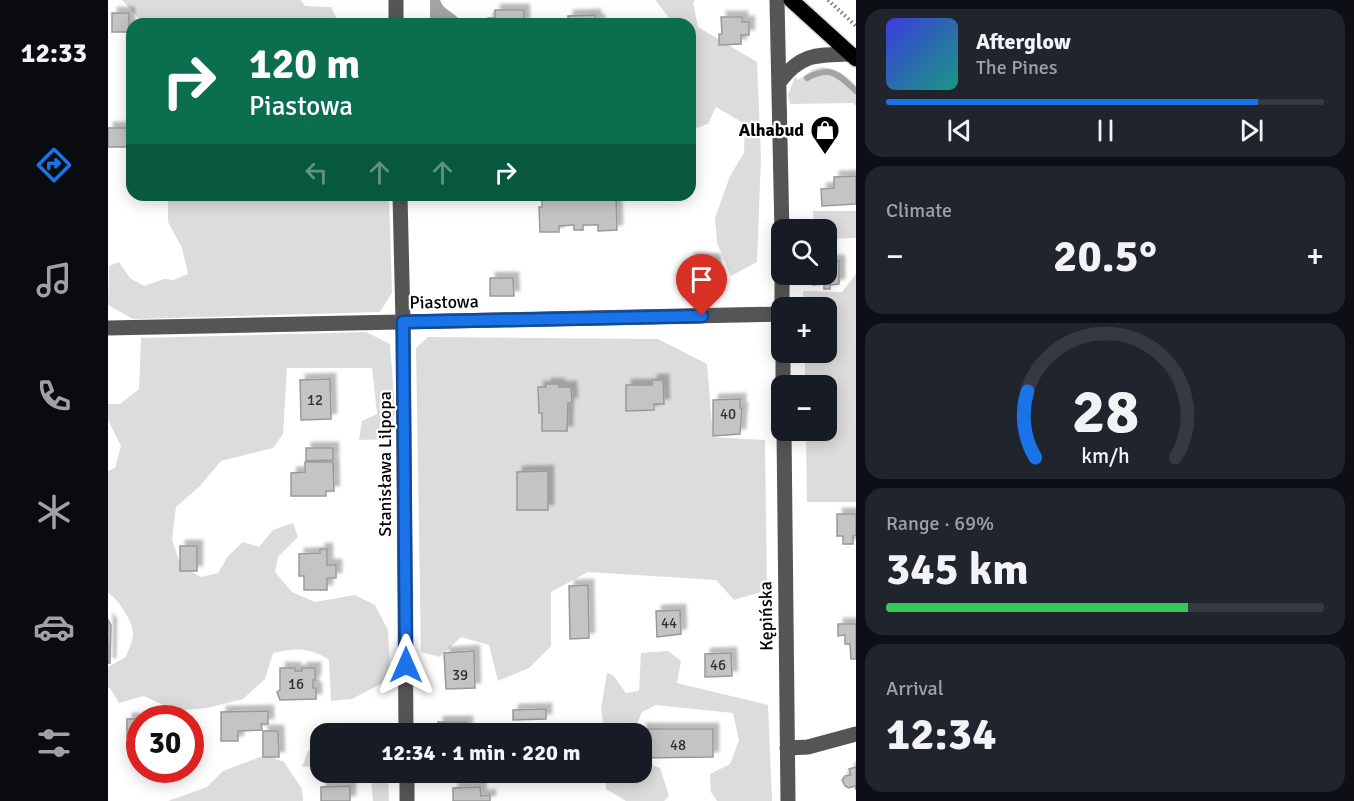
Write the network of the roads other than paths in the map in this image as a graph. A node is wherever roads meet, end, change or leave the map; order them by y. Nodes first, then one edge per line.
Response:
1 (396, 0) edge
2 (777, 0) edge
3 (791, 0) edge
4 (396, 18) edge
5 (853, 57) edge
6 (780, 81) junction
7 (400, 201) edge
8 (782, 219) edge
9 (771, 314) edge
10 (403, 322) junction
11 (108, 328) edge
12 (784, 441) edge
13 (406, 723) edge
14 (856, 734) edge
15 (787, 748) junction
16 (407, 783) edge
17 (407, 801) edge
18 (788, 801) edge

1 - 4 street
2 - 6 street
3 - 5 main road
5 - 6 street
6 - 8 street
7 - 10 street, Stanisława Lilpopa
9 - 10 street, Piastowa
10 - 11 street, Piastowa
10 - 13 street, Stanisława Lilpopa
12 - 15 street, Kępińska
14 - 15 street
15 - 18 street, Kępińska
16 - 17 street

